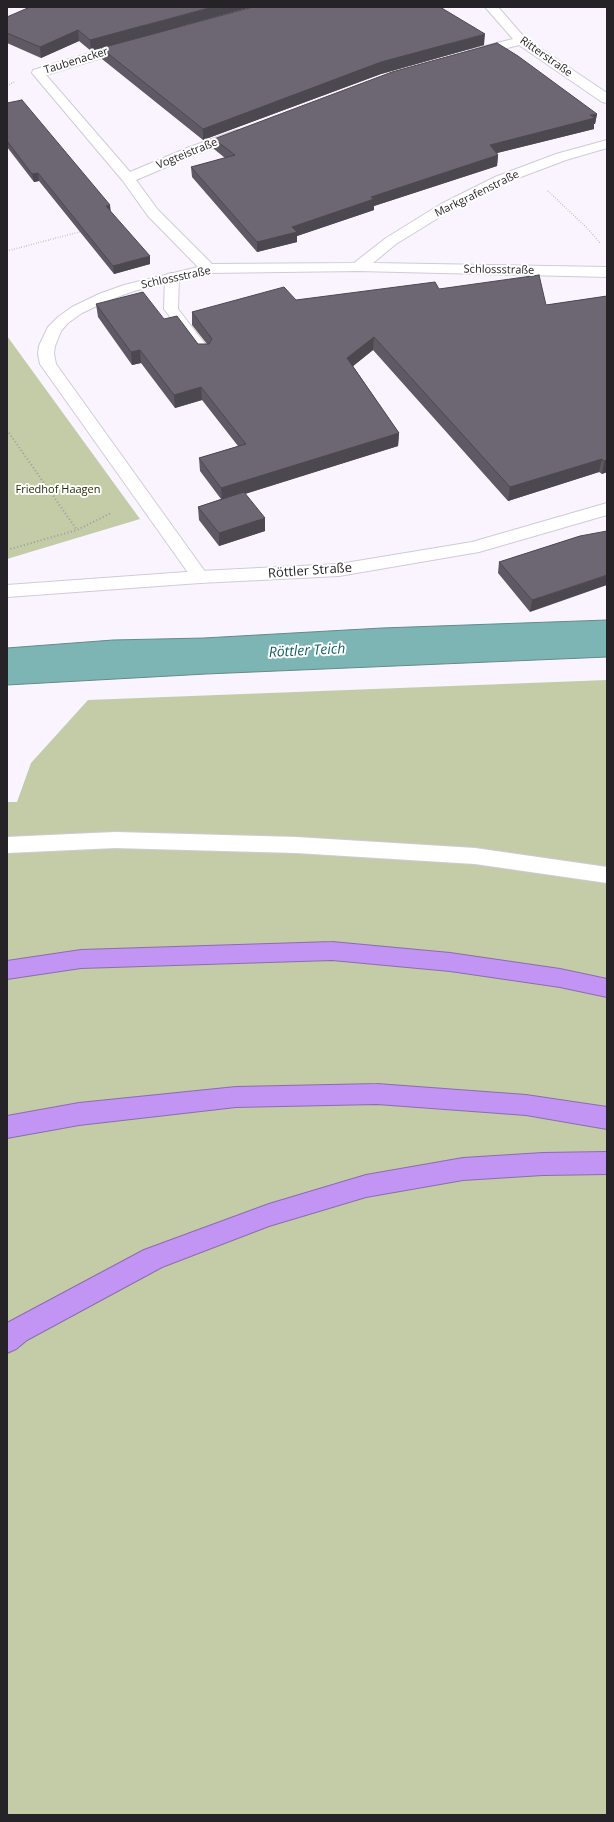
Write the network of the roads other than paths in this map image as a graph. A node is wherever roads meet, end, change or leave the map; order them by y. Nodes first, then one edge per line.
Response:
1 (491, 7) edge
2 (521, 41) junction
3 (143, 42) edge
4 (460, 56) edge
5 (607, 99) edge
6 (251, 130) edge
7 (607, 144) edge
8 (128, 178) junction
9 (358, 267) junction
10 (208, 269) junction
11 (607, 272) edge
12 (172, 277) junction
13 (205, 353) edge
14 (607, 509) edge
15 (200, 577) junction
16 (7, 591) edge
17 (7, 845) edge
18 (607, 875) edge
19 (7, 970) edge
20 (607, 988) edge
21 (607, 1118) edge
22 (7, 1127) edge
23 (607, 1163) edge
24 (7, 1340) edge

1 - 2 street, Ritterstraße
2 - 4 street
2 - 5 street, Ritterstraße
3 - 8 street, Taubenacker
6 - 8 street, Vogteistraße
7 - 9 street, Markgrafenstraße
8 - 10 street
9 - 10 street, Schlossstraße
9 - 11 street, Schlossstraße
10 - 12 street, Schlossstraße
12 - 13 lane
12 - 15 street, Schlossstraße
14 - 15 street, Röttler Straße
15 - 16 street, Röttler Straße
17 - 18 street
19 - 20 highway
21 - 22 highway
23 - 24 highway

